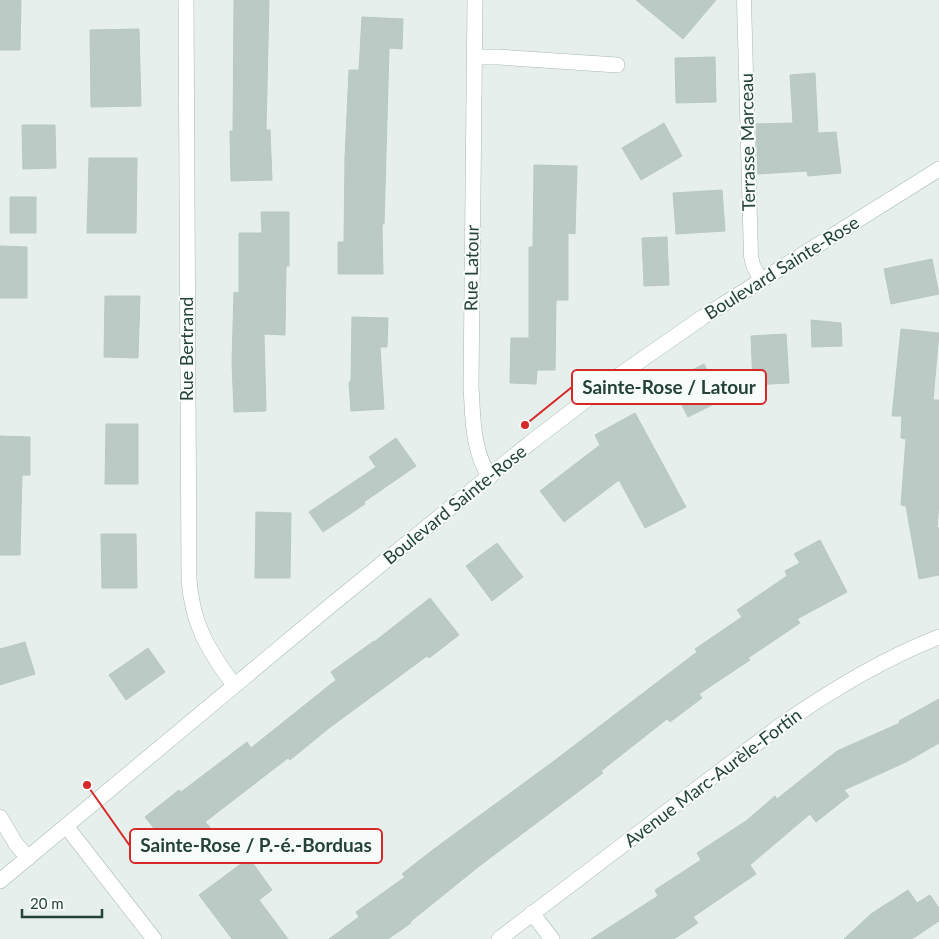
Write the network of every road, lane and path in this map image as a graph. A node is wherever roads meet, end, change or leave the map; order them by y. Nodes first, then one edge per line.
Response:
1 (186, 0) edge
2 (475, 0) edge
3 (744, 0) edge
4 (475, 57) junction
5 (617, 64) dead end
6 (939, 169) edge
7 (760, 281) junction
8 (490, 477) junction
9 (939, 637) edge
10 (234, 685) junction
11 (0, 818) edge
12 (66, 826) junction
13 (28, 858) junction
14 (0, 881) edge
15 (532, 913) junction
16 (154, 939) edge
17 (499, 939) edge
18 (552, 939) edge

1 - 10 street, Rue Bertrand
2 - 4 street, Rue Latour
3 - 7 lane, Terrasse Marceau
4 - 5 street
4 - 8 street, Rue Latour
6 - 7 street, Boulevard Sainte-Rose
7 - 8 street, Boulevard Sainte-Rose
8 - 10 street, Boulevard Sainte-Rose
9 - 15 street, Avenue Marc-Aurèle-Fortin
10 - 12 street, Boulevard Sainte-Rose
11 - 13 street
12 - 13 street, Boulevard Sainte-Rose
12 - 16 street
13 - 14 street, Boulevard Sainte-Rose
15 - 17 street, Avenue Marc-Aurèle-Fortin
15 - 18 street

